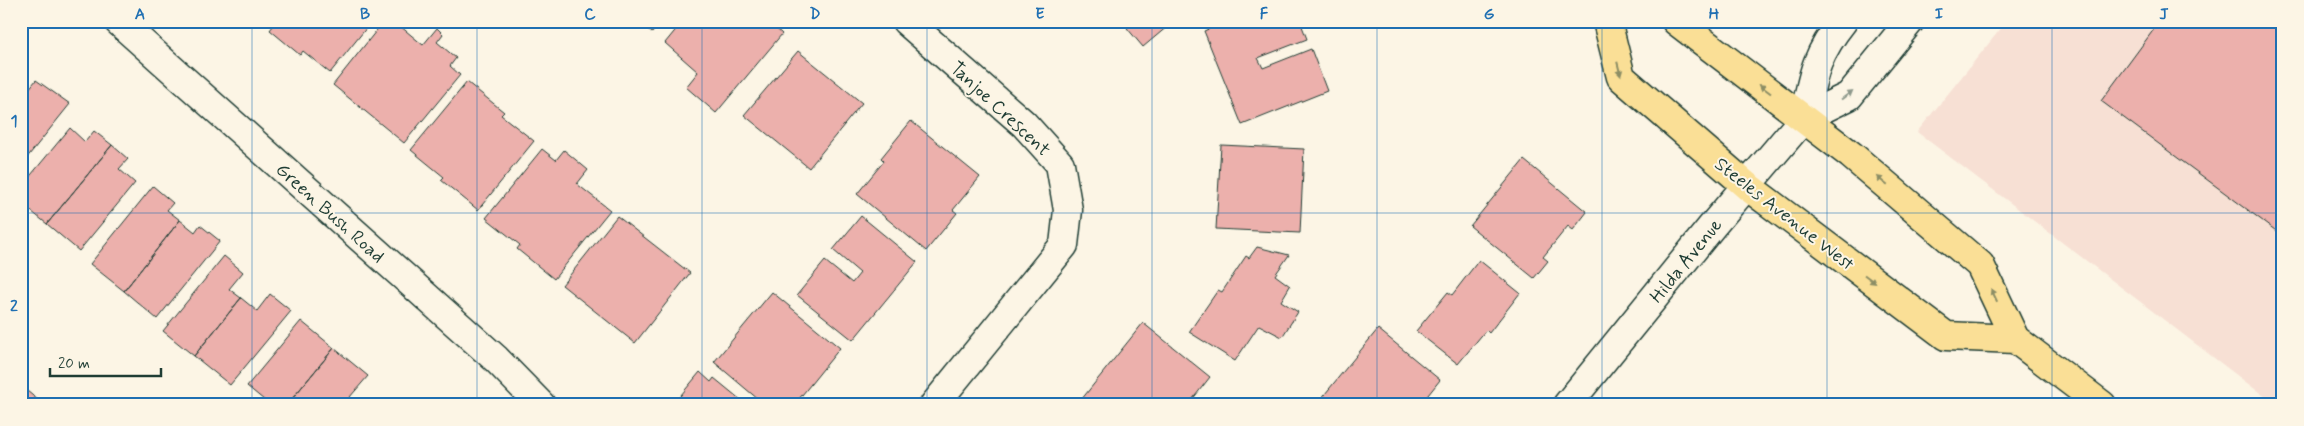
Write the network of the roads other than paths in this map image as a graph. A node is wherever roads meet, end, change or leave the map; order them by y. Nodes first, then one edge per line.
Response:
1 (118, 21) edge
2 (906, 21) edge
3 (1607, 21) edge
4 (1676, 21) edge
5 (1843, 21) edge
6 (1910, 21) edge
7 (1804, 118) junction
8 (1747, 186) junction
9 (2015, 339) junction
10 (541, 405) edge
11 (934, 405) edge
12 (1567, 405) edge
13 (2102, 405) edge

1 - 10 street, Green Bush Road
2 - 11 street, Tanjoe Crescent
3 -> 8 main road, Steeles Avenue West
7 -> 4 main road
5 - 7 street, Hilda Avenue
7 -> 6 street, Hilda Avenue
7 - 8 street, Hilda Avenue
9 -> 7 main road
8 -> 9 main road, Steeles Avenue West
8 - 12 street, Hilda Avenue
9 - 13 main road

